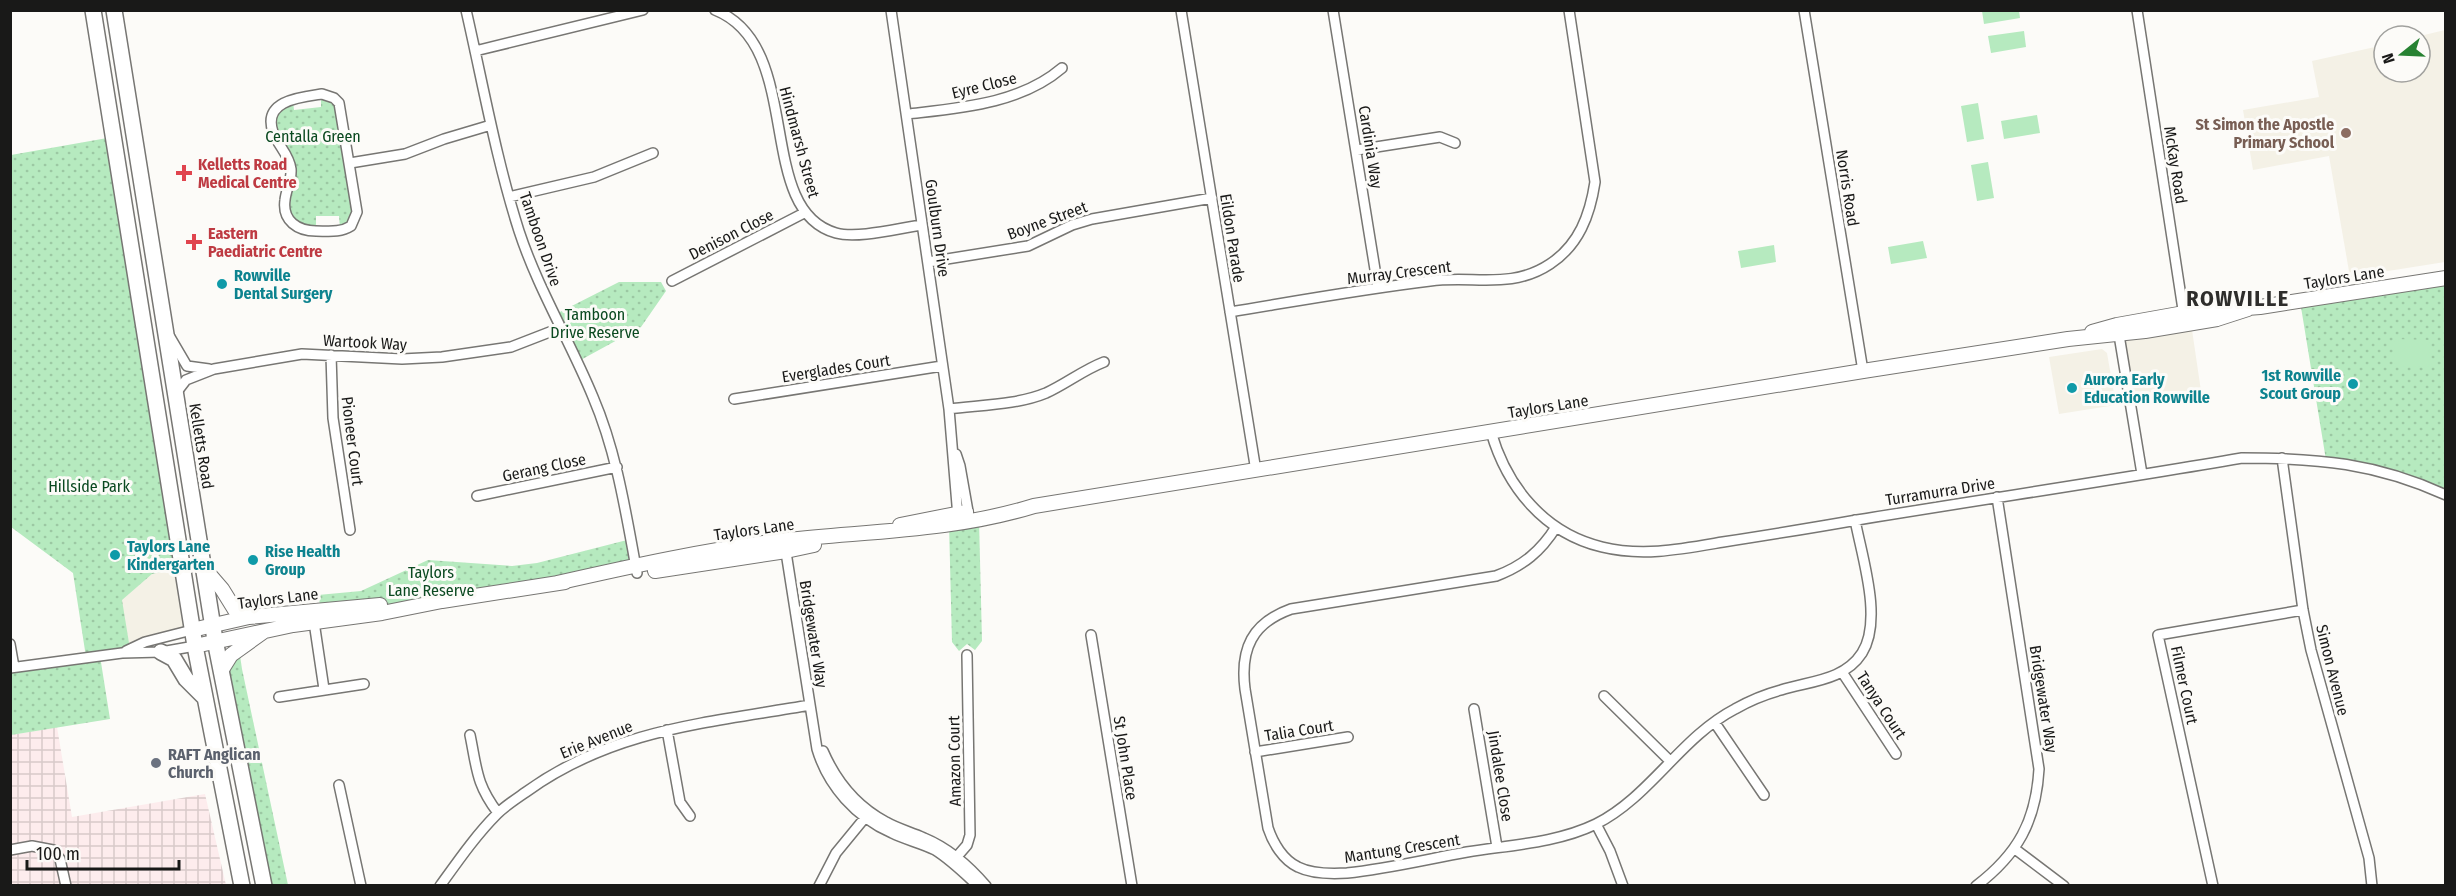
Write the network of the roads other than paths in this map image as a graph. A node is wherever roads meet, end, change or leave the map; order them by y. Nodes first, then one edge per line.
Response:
1 (93, 10) edge
2 (114, 10) edge
3 (466, 10) edge
4 (643, 10) edge
5 (715, 10) edge
6 (891, 10) edge
7 (1181, 10) edge
8 (1333, 10) edge
9 (1569, 10) edge
10 (1804, 10) edge
11 (2137, 10) edge
12 (475, 51) junction
13 (1062, 68) dead end
14 (908, 114) junction
15 (491, 125) junction
16 (1455, 143) dead end
17 (1357, 150) junction
18 (653, 153) dead end
19 (350, 163) junction
20 (509, 197) junction
21 (1212, 198) junction
22 (804, 213) junction
23 (922, 225) junction
24 (928, 262) junction
25 (2445, 278) edge
26 (672, 281) dead end
27 (1378, 288) junction
28 (1230, 312) junction
29 (2184, 319) junction
30 (560, 328) junction
31 (165, 329) junction
32 (2118, 330) junction
33 (331, 355) junction
34 (1104, 362) dead end
35 (942, 366) junction
36 (214, 369) junction
37 (1863, 371) junction
38 (176, 395) junction
39 (734, 399) dead end
40 (949, 409) junction
41 (1491, 432) junction
42 (2282, 458) junction
43 (617, 467) junction
44 (1256, 471) junction
45 (2142, 474) junction
46 (2445, 495) edge
47 (477, 496) dead end
48 (1997, 497) junction
49 (964, 517) junction
50 (1855, 520) junction
51 (1556, 527) junction
52 (350, 530) dead end
53 (785, 546) junction
54 (203, 567) junction
55 (636, 569) junction
56 (2303, 610) junction
57 (249, 616) junction
58 (313, 616) junction
59 (213, 624) junction
60 (192, 630) junction
61 (267, 630) junction
62 (1091, 634) dead end
63 (215, 640) junction
64 (10, 644) edge
65 (195, 646) junction
66 (161, 652) junction
67 (122, 653) junction
68 (967, 655) dead end
69 (12, 667) edge
70 (221, 671) junction
71 (1842, 672) junction
72 (364, 684) dead end
73 (324, 689) junction
74 (1604, 696) dead end
75 (279, 697) dead end
76 (205, 698) junction
77 (810, 705) junction
78 (1474, 709) dead end
79 (1715, 723) junction
80 (667, 730) junction
81 (470, 735) dead end
82 (1348, 737) dead end
83 (1255, 752) junction
84 (1896, 754) dead end
85 (1670, 761) junction
86 (339, 785) dead end
87 (1764, 795) dead end
88 (498, 813) junction
89 (868, 814) junction
90 (690, 816) dead end
91 (1596, 824) junction
92 (1497, 847) junction
93 (2014, 849) junction
94 (10, 850) edge
95 (954, 859) junction
96 (66, 885) edge
97 (243, 885) edge
98 (264, 885) edge
99 (362, 885) edge
100 (440, 885) edge
101 (819, 885) edge
102 (978, 885) edge
103 (986, 885) edge
104 (1132, 885) edge
105 (1623, 885) edge
106 (1976, 885) edge
107 (2064, 885) edge
108 (2213, 885) edge
109 (2372, 885) edge

1 - 60 main road
2 - 31 main road, Kelletts Road
3 - 12 street, Tamboon Drive
4 - 12 street
5 - 22 street, Hindmarsh Street
6 - 14 street, Goulburn Drive
7 - 21 street, Eildon Parade
8 - 17 street, Cardinia Way
9 - 27 street, Murray Crescent
10 - 37 street, Norris Road
11 - 29 street, McKay Road
12 - 15 street, Tamboon Drive
13 - 14 street, Eyre Close
14 - 23 street, Goulburn Drive
15 - 19 street
15 - 20 street, Tamboon Drive
16 - 17 street
17 - 27 street, Cardinia Way
18 - 20 street
19 - 19 street
20 - 30 street, Tamboon Drive
21 - 24 street, Boyne Street
21 - 28 street, Eildon Parade
22 - 23 street, Hindmarsh Street
22 - 26 street, Denison Close
23 - 24 street, Goulburn Drive
24 - 35 street, Goulburn Drive
25 - 29 main road, Taylors Lane
27 - 28 street, Murray Crescent
28 - 44 street, Eildon Parade
29 - 32 main road, Taylors Lane
30 - 33 street, Wartook Way
30 - 43 street, Tamboon Drive
31 - 36 street
31 - 38 main road, Kelletts Road
32 - 37 main road, Taylors Lane
32 - 45 street
33 - 36 street, Wartook Way
33 - 52 street, Pioneer Court
34 - 40 street
35 - 39 street, Everglades Court
35 - 40 street, Goulburn Drive
36 - 38 street, Wartook Way
37 - 41 main road, Taylors Lane
38 - 54 main road, Kelletts Road
40 - 49 street, Goulburn Drive
41 - 44 main road, Taylors Lane
41 - 51 street, Turramurra Drive
42 - 45 street, Turramurra Drive
42 - 46 street, Turramurra Drive
42 - 56 street, Simon Avenue
43 - 47 street, Gerang Close
43 - 55 street, Tamboon Drive
44 - 49 main road, Taylors Lane
45 - 48 street, Turramurra Drive
48 - 50 street, Turramurra Drive
48 - 93 street, Bridgewater Way
49 - 53 main road, Taylors Lane
50 - 51 street, Turramurra Drive
50 - 71 street, Mantung Crescent
51 - 83 street, Mantung Crescent
53 - 55 main road, Taylors Lane
53 - 77 street, Bridgewater Way
54 - 57 main road
54 - 59 main road, Kelletts Road
55 - 58 main road, Taylors Lane
56 - 108 street, Filmer Court
56 - 109 street, Simon Avenue
57 - 58 main road, Taylors Lane
57 - 59 main road, Taylors Lane
58 - 61 main road, Taylors Lane
58 - 73 street
59 - 60 main road, Taylors Lane
59 - 63 main road, Kelletts Road
60 - 65 main road
60 - 67 street, Taylors Lane
61 - 63 main road, Taylors Lane
61 - 70 main road
62 - 104 street, St John Place
63 - 65 main road, Taylors Lane
63 - 70 main road, Kelletts Road
64 - 69 street
65 - 66 street, Taylors Lane
65 - 76 main road
66 - 67 street, Taylors Lane
66 - 76 main road
67 - 69 street, Taylors Lane
68 - 95 street, Amazon Court
70 - 98 main road, Kelletts Road
71 - 79 street, Mantung Crescent
71 - 84 street, Tanya Court
72 - 73 street
73 - 75 street
74 - 85 street
76 - 97 main road
77 - 80 street, Erie Avenue
77 - 89 street, Bridgewater Way
78 - 92 street, Jindalee Close
79 - 85 street, Mantung Crescent
79 - 87 street
80 - 88 street, Erie Avenue
80 - 90 street
81 - 88 street
82 - 83 street, Talia Court
83 - 92 street, Mantung Crescent
85 - 91 street, Mantung Crescent
86 - 99 street
88 - 100 street, Erie Avenue
89 - 95 street, Bridgewater Way
89 - 101 street
91 - 92 street, Mantung Crescent
91 - 105 street
93 - 106 street, Bridgewater Way
93 - 107 street
94 - 96 street
95 - 102 street, Bridgewater Way
95 - 103 street, Bridgewater Way

